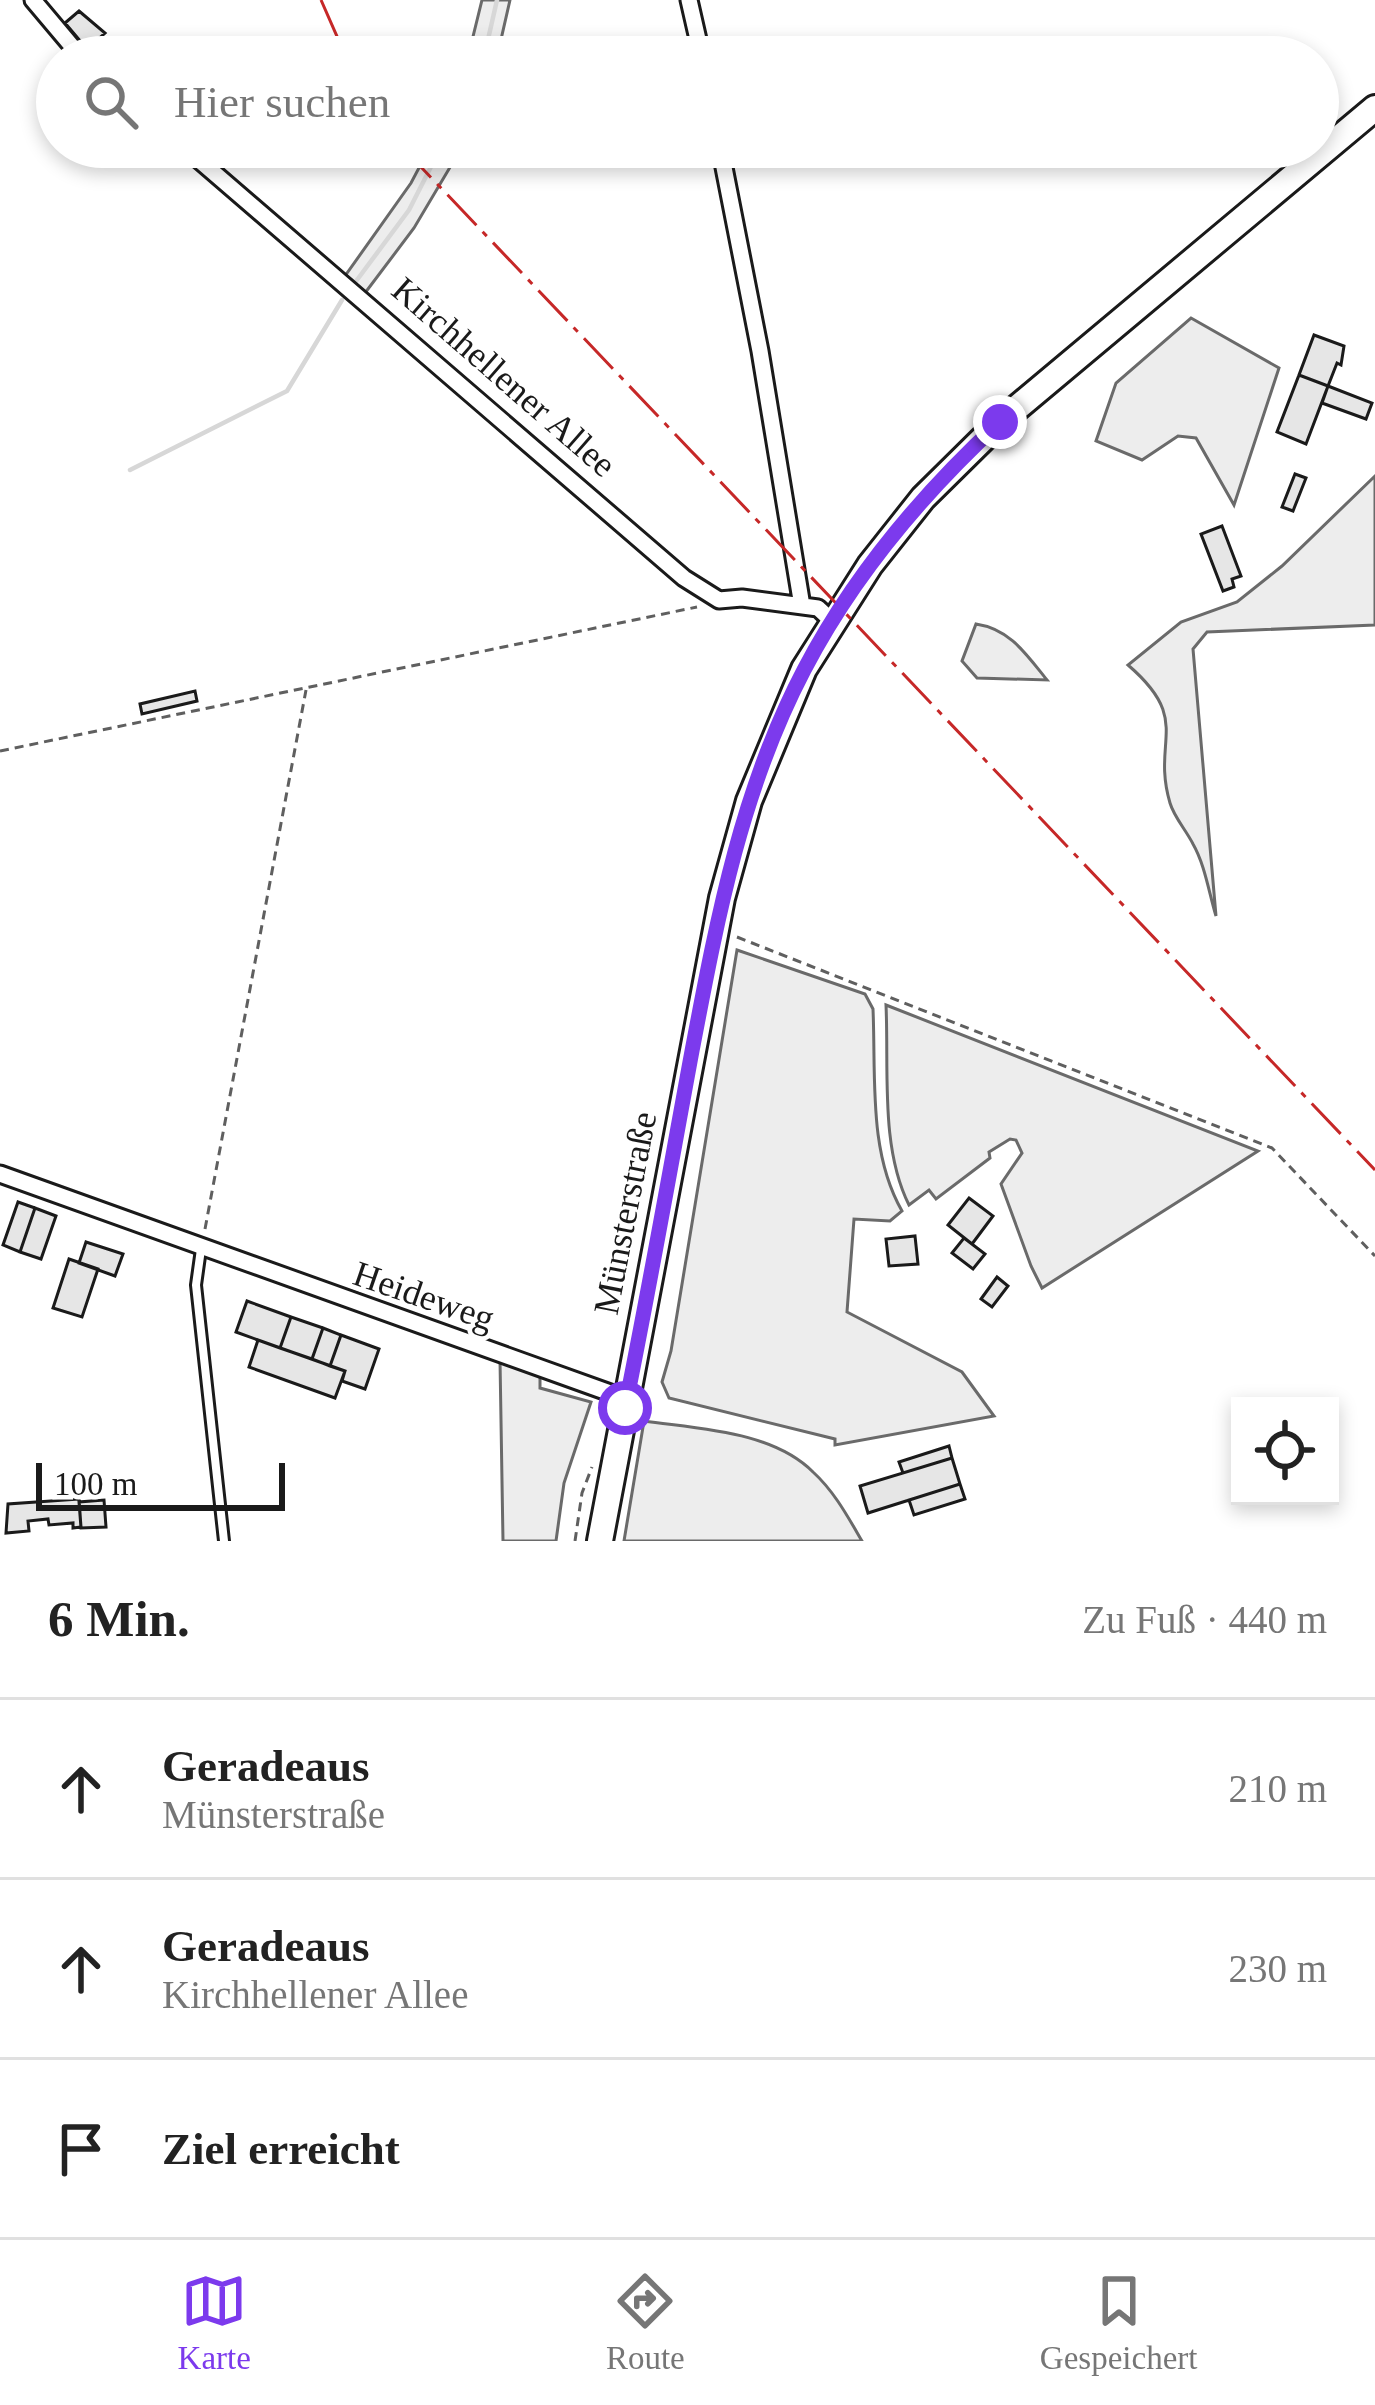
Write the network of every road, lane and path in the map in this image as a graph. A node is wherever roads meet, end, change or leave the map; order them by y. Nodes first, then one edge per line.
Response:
1 (33, 0) edge
2 (689, 0) edge
3 (63, 36) edge
4 (697, 36) edge
5 (1375, 109) edge
6 (1339, 139) edge
7 (208, 168) edge
8 (724, 168) edge
9 (1305, 168) edge
10 (719, 600) junction
11 (802, 606) junction
12 (832, 620) junction
13 (307, 688) junction
14 (0, 751) edge
15 (716, 928) junction
16 (0, 1174) edge
17 (201, 1249) junction
18 (1375, 1256) edge
19 (627, 1399) junction
20 (595, 1457) dead end
21 (224, 1541) edge
22 (575, 1541) edge
23 (600, 1541) edge

1 - 3 street
2 - 4 street
5 - 6 main road
7 - 10 street, Kirchhellener Allee
8 - 11 street
9 - 12 main road
10 - 11 street
10 - 13 path
11 - 12 street
12 - 15 main road, Münsterstraße
13 - 14 path
13 - 17 path
15 - 18 path
15 - 19 main road, Münsterstraße
16 - 17 street, Heideweg
17 - 19 street, Heideweg
17 - 21 lane
19 - 23 main road, Münsterstraße
20 - 22 path

